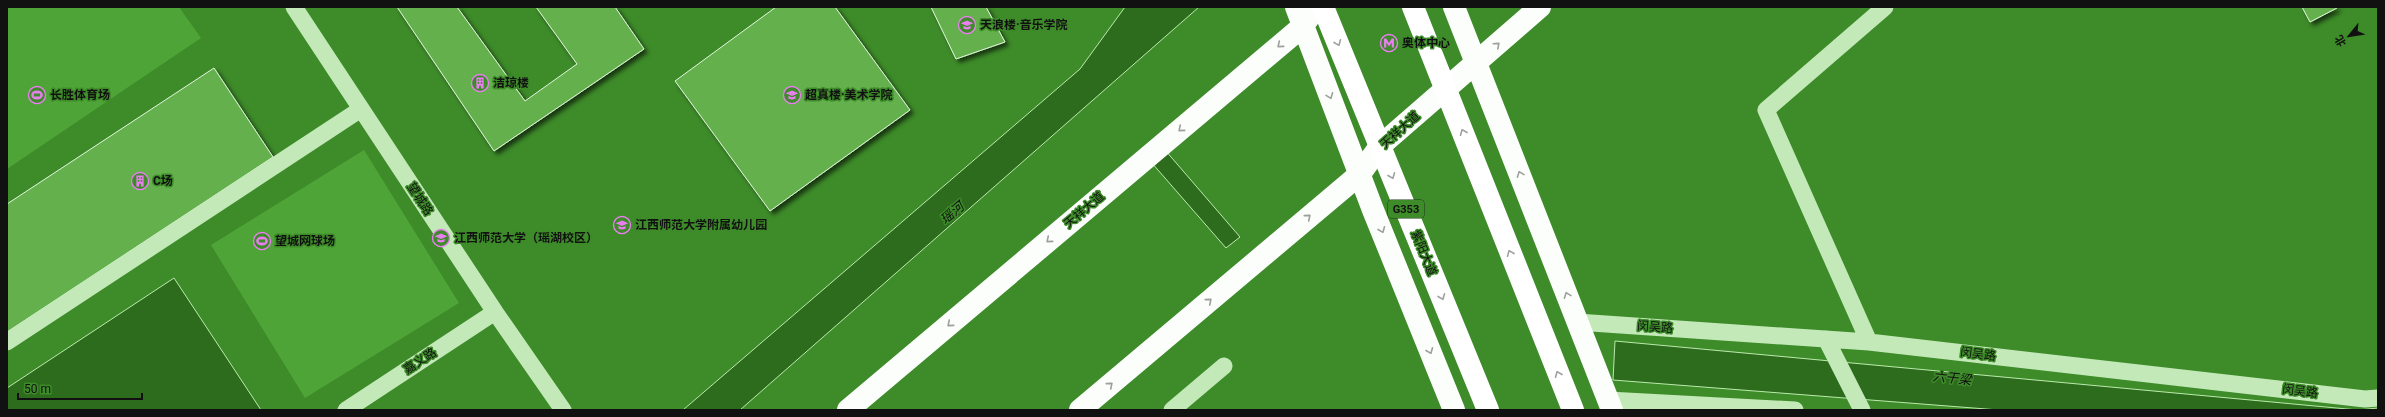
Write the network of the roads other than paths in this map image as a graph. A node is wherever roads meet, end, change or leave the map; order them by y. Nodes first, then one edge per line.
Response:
1 (294, 7) edge
2 (1316, 7) edge
3 (1323, 7) edge
4 (1413, 7) edge
5 (1454, 7) edge
6 (1515, 7) edge
7 (1540, 7) edge
8 (1885, 7) edge
9 (1299, 17) edge
10 (1513, 30) junction
11 (1476, 63) junction
12 (1446, 90) junction
13 (361, 109) junction
14 (1380, 146) junction
15 (1360, 174) junction
16 (495, 312) junction
17 (1577, 322) junction
18 (1826, 339) junction
19 (7, 342) edge
20 (1869, 342) junction
21 (1224, 366) dead end
22 (2378, 398) edge
23 (1610, 405) edge
24 (346, 410) edge
25 (563, 410) edge
26 (848, 410) edge
27 (1080, 410) edge
28 (1172, 410) edge
29 (1454, 410) edge
30 (1488, 410) edge
31 (1573, 410) edge
32 (1795, 410) edge
33 (1862, 410) edge

1 - 13 street, 望城路
2 - 9 main road, 天祥大道
3 -> 14 highway, 紫阳大道 / G353
4 - 12 highway
5 - 11 main road
6 - 10 main road
7 - 10 main road, 天祥大道
8 - 20 street
9 -> 15 main road
9 -> 26 main road, 天祥大道
11 -> 10 main road, 天祥大道
11 - 12 main road, 天祥大道
17 -> 11 main road
12 - 14 main road, 天祥大道
31 -> 12 highway
13 - 16 street, 望城路
13 - 19 street
14 - 15 main road, 天祥大道
14 -> 30 highway, 紫阳大道 / G353
27 -> 15 main road, 天祥大道
15 -> 29 main road
16 - 24 street, 嘉义路
16 - 25 street, 望城路
17 - 18 street, 闵吴路
17 - 23 main road
18 - 20 street, 闵吴路
18 - 33 street
20 - 22 street, 闵吴路
21 - 28 street
23 - 32 street

